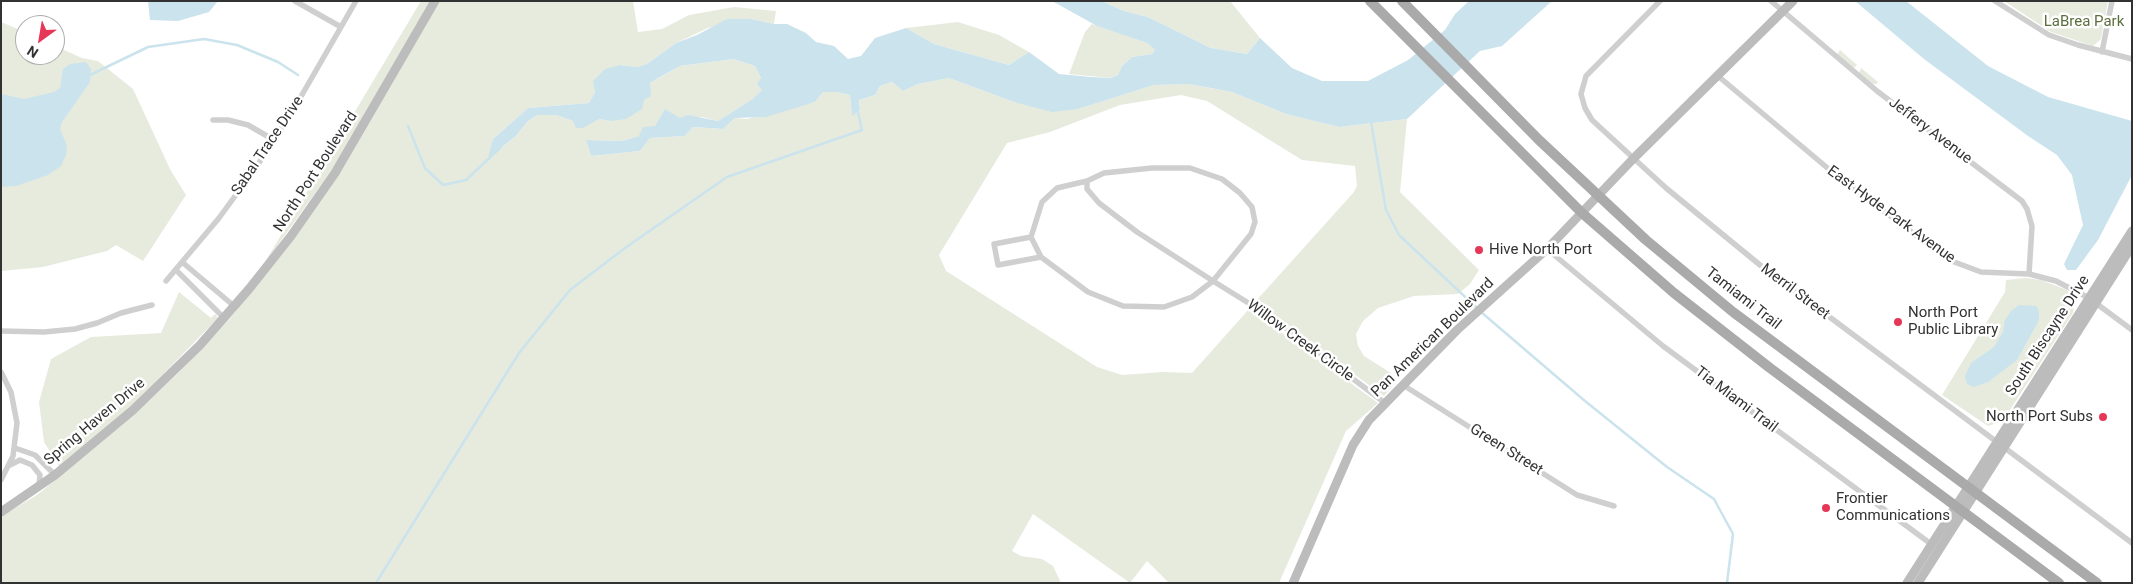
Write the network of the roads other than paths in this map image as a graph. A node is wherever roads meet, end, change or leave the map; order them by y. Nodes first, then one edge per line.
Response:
1 (295, 1) edge
2 (356, 1) edge
3 (435, 1) edge
4 (1370, 1) edge
5 (1402, 1) edge
6 (1660, 1) edge
7 (1771, 1) edge
8 (1794, 1) edge
9 (1995, 1) edge
10 (2112, 1) edge
11 (1782, 12) junction
12 (341, 26) junction
13 (2102, 52) junction
14 (2132, 59) edge
15 (1718, 76) junction
16 (213, 120) dead end
17 (274, 140) junction
18 (1633, 159) junction
19 (1087, 181) junction
20 (1598, 196) junction
21 (1582, 213) junction
22 (2132, 231) edge
23 (1031, 237) junction
24 (2132, 246) edge
25 (1547, 249) junction
26 (1042, 257) junction
27 (182, 262) junction
28 (176, 270) junction
29 (2029, 274) junction
30 (201, 279) junction
31 (1213, 281) junction
32 (166, 282) dead end
33 (193, 288) junction
34 (2093, 301) junction
35 (152, 306) dead end
36 (234, 306) junction
37 (224, 318) junction
38 (2132, 330) edge
39 (1, 331) edge
40 (200, 345) joint
41 (1, 372) edge
42 (1403, 385) junction
43 (1385, 403) junction
44 (2000, 446) junction
45 (15, 448) junction
46 (9, 466) junction
47 (54, 475) junction
48 (1, 480) edge
49 (36, 489) junction
50 (1971, 489) junction
51 (1614, 506) dead end
52 (1959, 509) junction
53 (1, 512) edge
54 (2132, 543) edge
55 (1931, 544) junction
56 (1293, 583) edge
57 (1907, 583) edge
58 (1918, 583) edge
59 (2060, 583) edge
60 (2096, 583) edge

1 - 12 street
2 - 12 street, Sabal Trace Drive
3 - 36 street, North Port Boulevard
4 - 21 main road
5 - 20 main road, Tamiami Trail
6 - 18 street, Merril Street
7 - 11 street
8 - 11 street, Pan American Boulevard
9 - 13 street
10 - 13 street
11 - 15 street, Pan American Boulevard
11 - 29 street, Jeffery Avenue
12 - 17 street, Sabal Trace Drive
13 - 14 street
15 - 18 street, Pan American Boulevard
15 - 29 street, East Hyde Park Avenue
16 - 17 street
17 - 27 street, Sabal Trace Drive
18 - 20 street, Pan American Boulevard
18 - 44 street, Merril Street
19 - 23 street
19 - 31 street, Willow Creek Circle
19 - 31 street
20 - 21 street, Pan American Boulevard
20 - 50 main road, Tamiami Trail
21 - 25 street, Pan American Boulevard
21 - 52 main road
22 - 34 street, South Biscayne Drive
23 - 26 street
23 - 26 street
24 - 34 street, South Biscayne Drive
25 - 42 street, Pan American Boulevard
25 - 55 street, Tia Miami Trail
26 - 31 street
27 - 28 street, Sabal Trace Drive
27 - 30 street
28 - 32 street, Sabal Trace Drive
28 - 33 street
29 - 34 street, East Hyde Park Avenue
30 - 33 street
30 - 36 street
31 - 43 street, Willow Creek Circle
33 - 37 street
34 - 38 street, East Hyde Park Avenue
34 - 44 street, South Biscayne Drive
35 - 39 street
36 - 37 street, North Port Boulevard
37 - 40 street, North Port Boulevard
40 - 47 street, Spring Haven Drive
41 - 45 street
42 - 43 street, Pan American Boulevard
42 - 51 street, Green Street
43 - 56 street, Pan American Boulevard
44 - 50 street, South Biscayne Drive
44 - 54 street, Merril Street
45 - 46 street
45 - 47 street
46 - 48 street
46 - 49 street
47 - 49 street, Spring Haven Drive
49 - 53 street, Spring Haven Drive
50 - 52 street, South Biscayne Drive
50 - 60 main road, Tamiami Trail
52 - 55 street, South Biscayne Drive
52 - 58 street, South Biscayne Drive
52 - 59 main road
55 - 57 street, South Biscayne Drive

